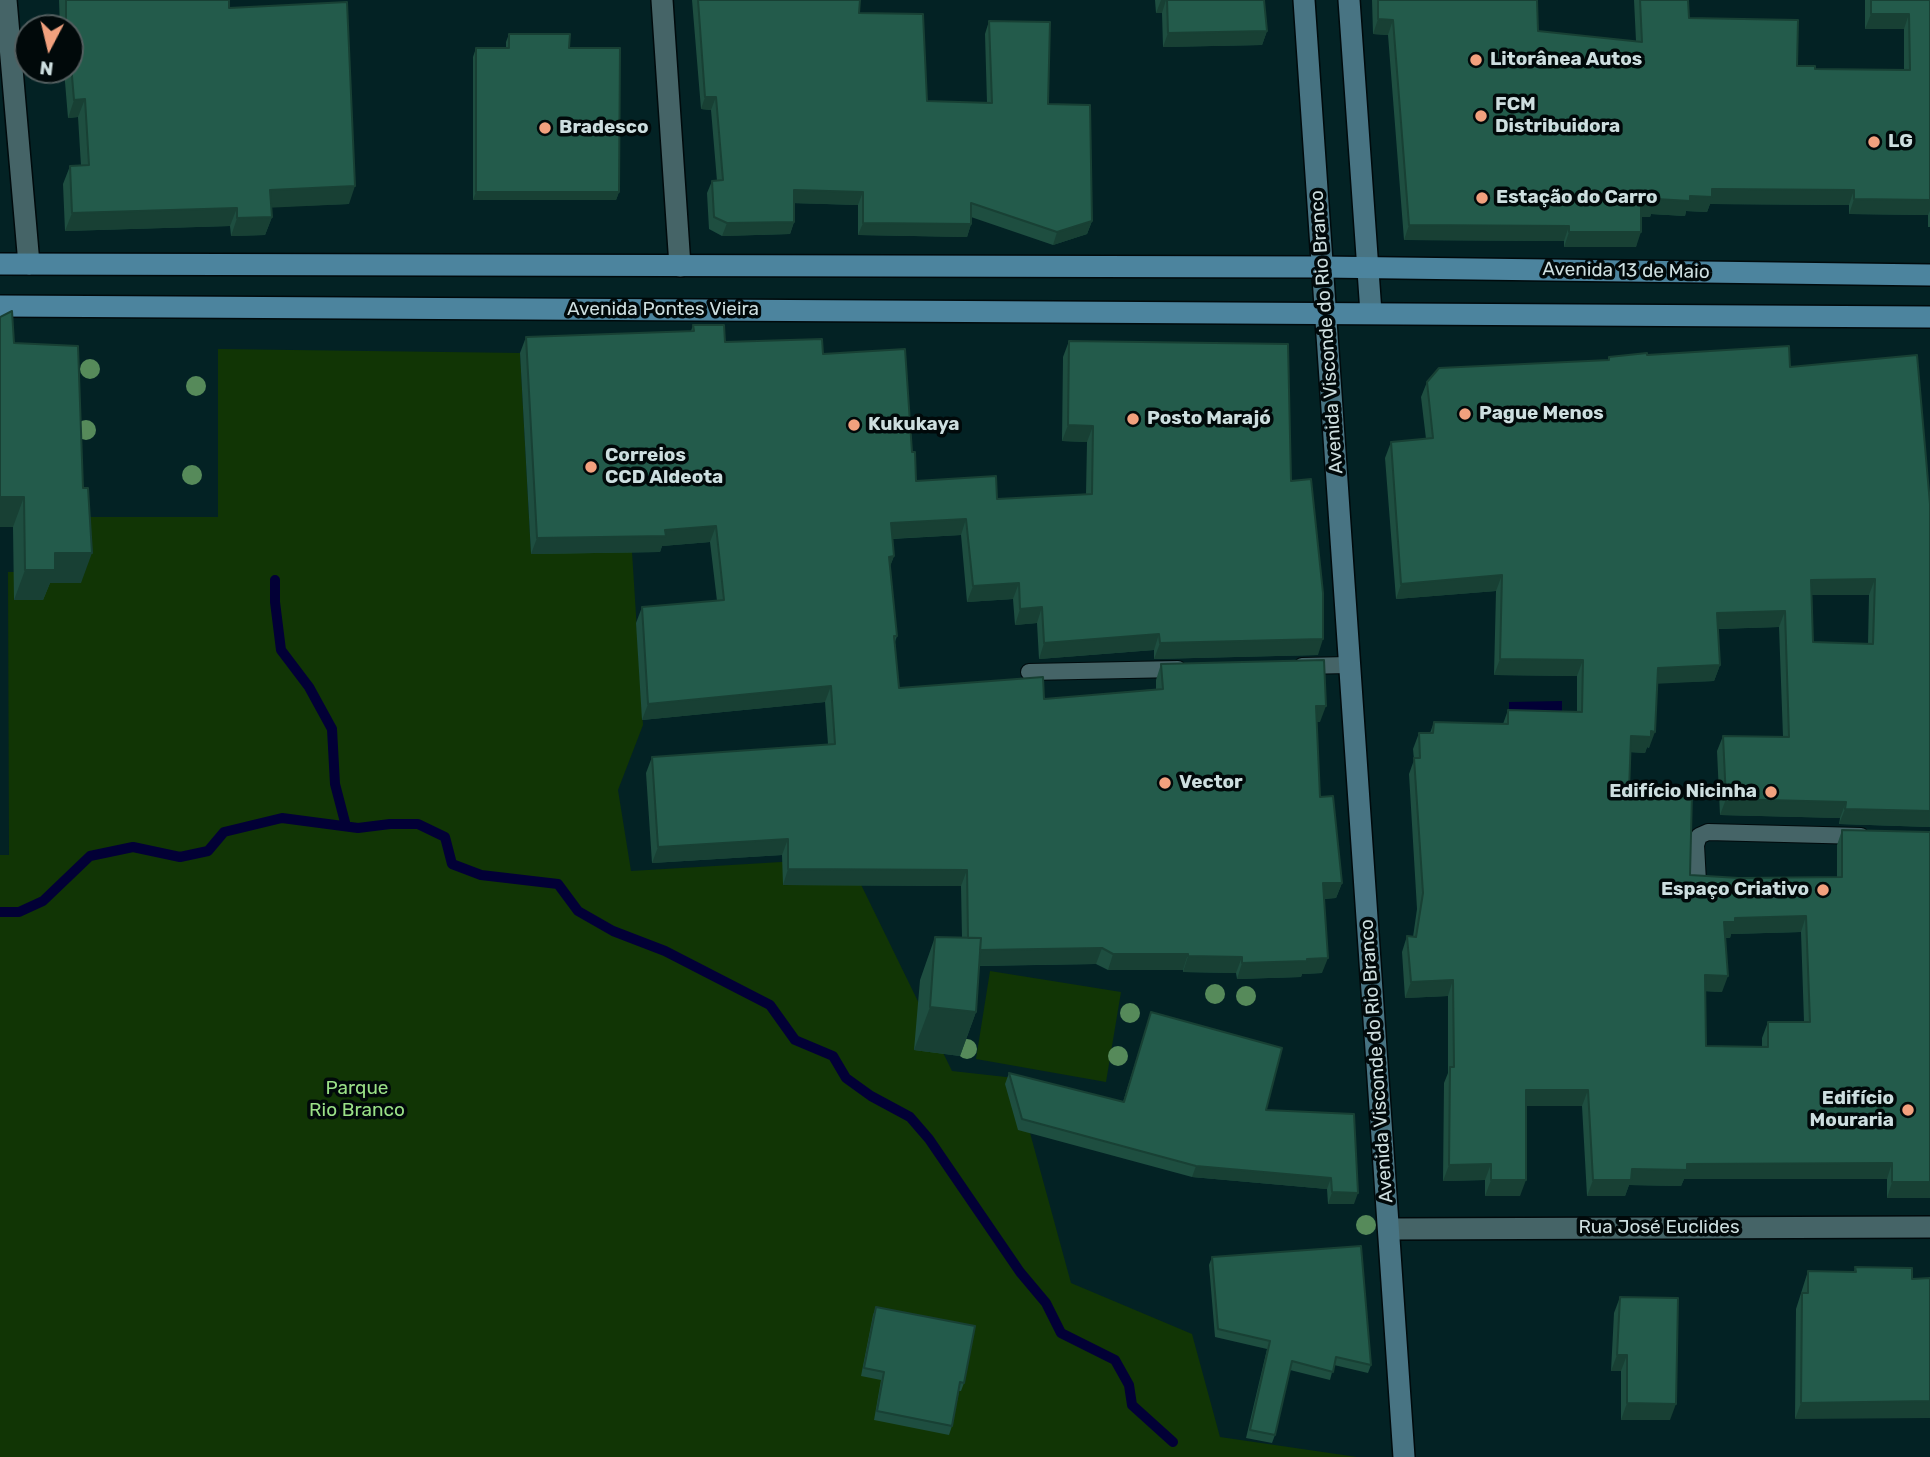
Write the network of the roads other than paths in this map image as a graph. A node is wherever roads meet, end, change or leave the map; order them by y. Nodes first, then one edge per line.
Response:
1 (6, 0) edge
2 (662, 0) edge
3 (1304, 0) edge
4 (1349, 0) edge
5 (0, 264) edge
6 (29, 264) junction
7 (680, 266) junction
8 (1322, 267) junction
9 (1369, 268) junction
10 (1930, 275) edge
11 (0, 306) edge
12 (1326, 313) junction
13 (1371, 313) junction
14 (1930, 317) edge
15 (1349, 665) junction
16 (1279, 666) edge
17 (1196, 668) edge
18 (1029, 672) dead end
19 (1874, 836) edge
20 (1698, 882) edge
21 (1930, 1227) edge
22 (1388, 1229) junction
23 (1404, 1457) edge

1 - 6 street
2 - 7 street
3 - 8 main road, Avenida Visconde do Rio Branco
4 - 9 main road
5 - 6 main road
6 - 7 main road
7 - 8 main road
8 - 9 main road, Avenida 13 de Maio
8 - 12 main road, Avenida Visconde do Rio Branco
9 - 10 main road, Avenida 13 de Maio
9 - 13 main road
11 - 12 main road, Avenida Pontes Vieira
12 - 13 main road
12 - 15 main road, Avenida Visconde do Rio Branco
13 - 14 main road
15 - 16 lane
15 - 22 main road, Avenida Visconde do Rio Branco
17 - 18 lane
19 - 20 lane
21 - 22 street, Rua José Euclides
22 - 23 main road, Avenida Visconde do Rio Branco

